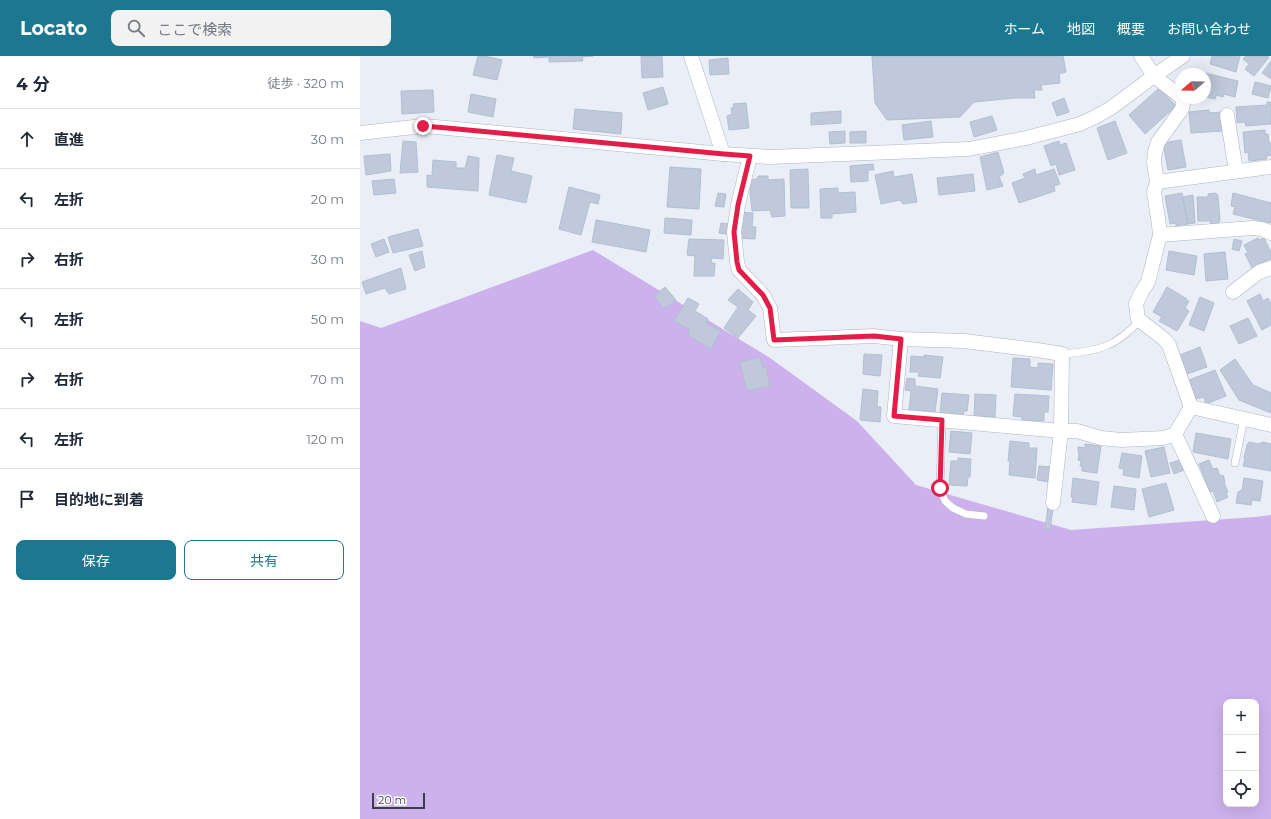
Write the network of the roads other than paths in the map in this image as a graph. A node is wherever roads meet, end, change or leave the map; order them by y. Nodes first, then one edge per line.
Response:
1 (691, 56) edge
2 (1141, 56) edge
3 (1183, 56) edge
4 (1154, 76) junction
5 (1175, 92) edge
6 (1183, 104) edge
7 (1227, 115) dead end
8 (360, 133) edge
9 (724, 154) junction
10 (750, 156) junction
11 (1271, 167) edge
12 (1236, 171) junction
13 (1157, 182) junction
14 (1271, 233) edge
15 (1160, 235) junction
16 (1271, 268) edge
17 (1233, 292) dead end
18 (1140, 320) junction
19 (901, 339) junction
20 (1062, 354) junction
21 (1191, 407) junction
22 (1244, 418) junction
23 (942, 420) junction
24 (1271, 425) edge
25 (1061, 431) junction
26 (1175, 434) junction
27 (1235, 463) dead end
28 (1053, 503) dead end
29 (984, 516) dead end
30 (1213, 516) dead end

1 - 9 street
2 - 4 street
3 - 4 street
4 - 5 street
4 - 10 street
6 - 13 street
7 - 12 street
8 - 9 street
9 - 10 street
10 - 19 street
11 - 12 street
12 - 13 street
13 - 15 street
14 - 15 street
15 - 18 street
16 - 17 street
18 - 20 lane
18 - 21 street
19 - 20 street
19 - 23 street
20 - 25 street
21 - 22 street
21 - 26 street
22 - 24 street
22 - 27 lane
23 - 25 street
23 - 29 lane
25 - 26 street
25 - 28 street
26 - 30 street

